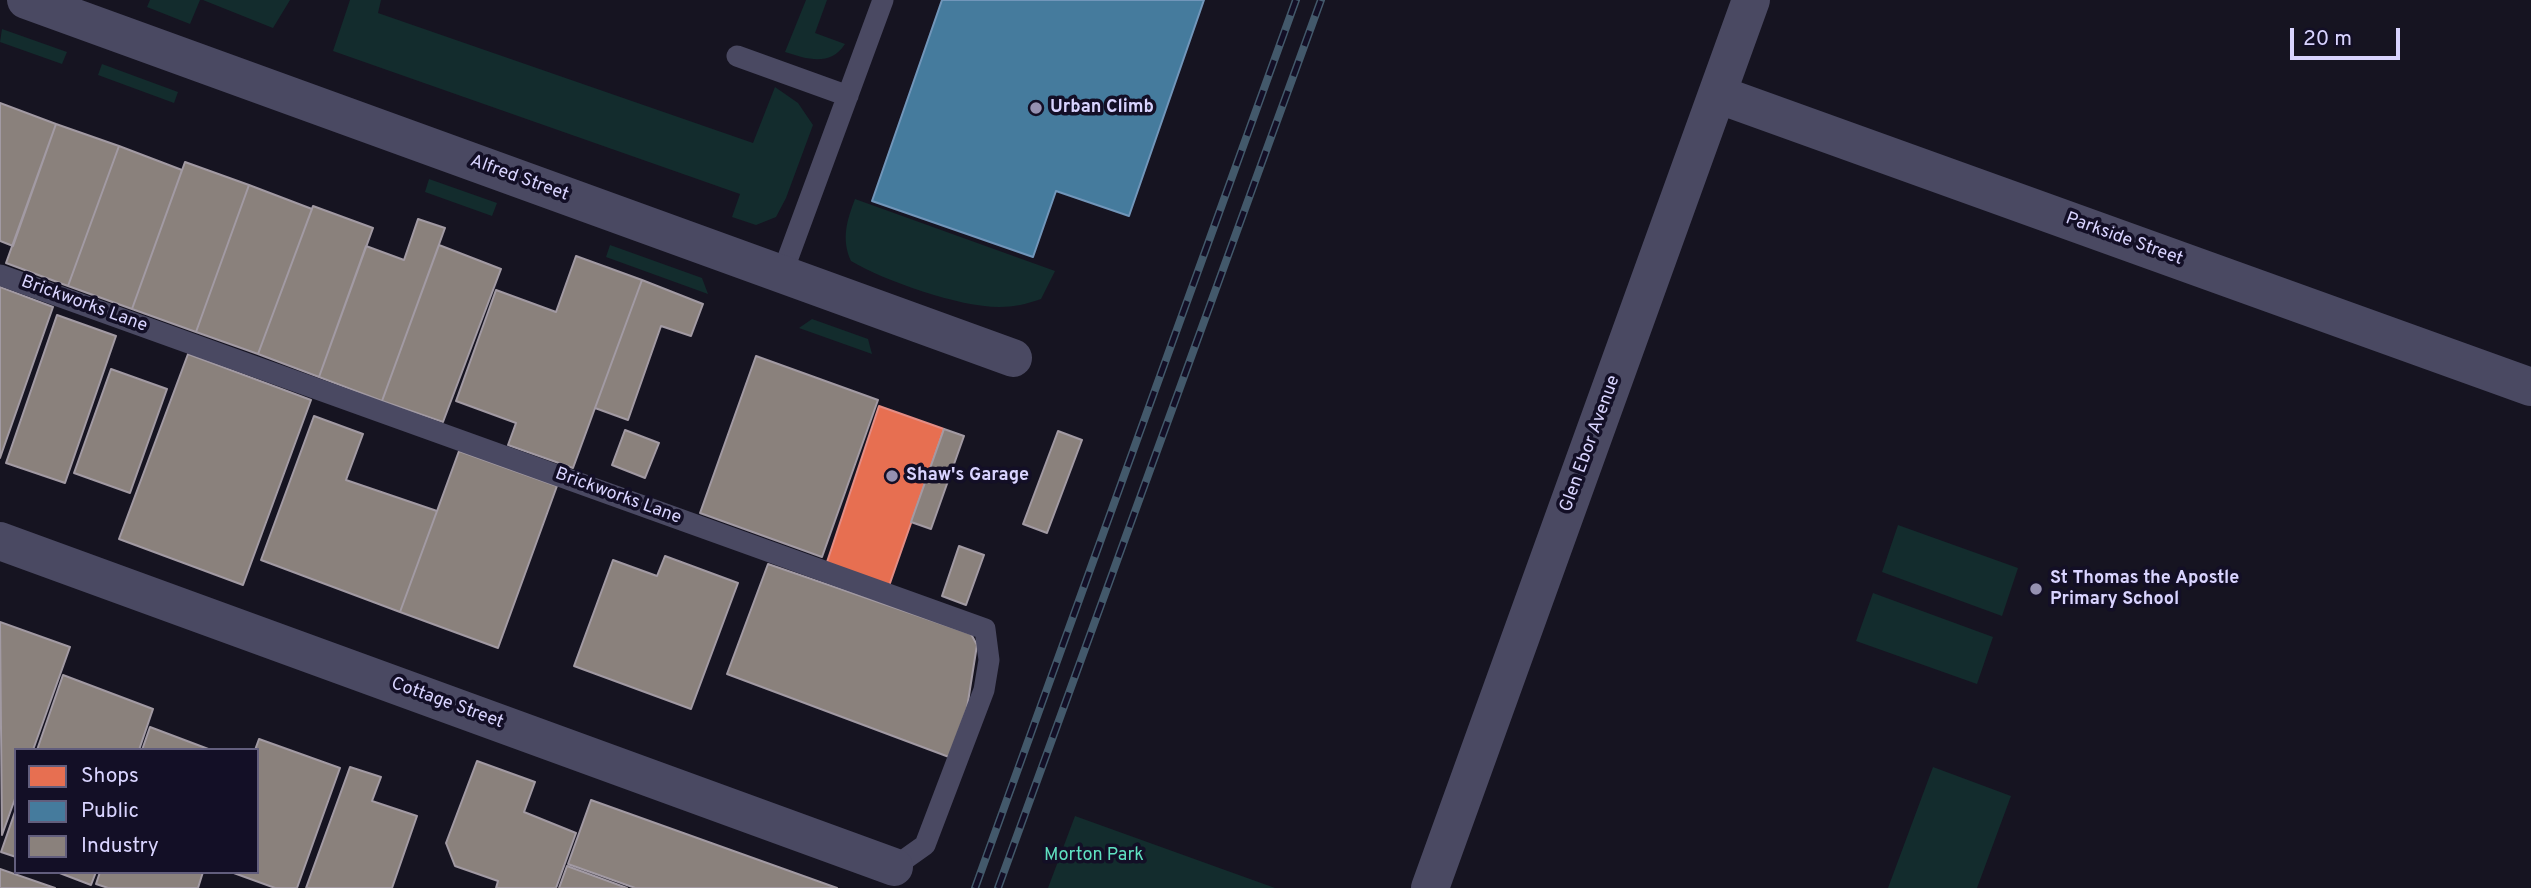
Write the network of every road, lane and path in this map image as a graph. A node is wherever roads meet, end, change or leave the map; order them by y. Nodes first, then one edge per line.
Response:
1 (26, 0) edge
2 (883, 0) edge
3 (1751, 0) edge
4 (737, 56) dead end
5 (1717, 94) junction
6 (848, 96) junction
7 (782, 274) junction
8 (0, 275) edge
9 (1013, 358) dead end
10 (2531, 387) edge
11 (0, 541) edge
12 (894, 867) joint
13 (1430, 888) edge

1 - 7 street, Alfred Street
2 - 6 lane
3 - 5 street, Glen Ebor Avenue
4 - 6 lane
5 - 10 street, Parkside Street
5 - 13 street, Glen Ebor Avenue
6 - 7 lane
7 - 9 street, Alfred Street
8 - 12 lane, Brickworks Lane
11 - 12 street, Cottage Street

